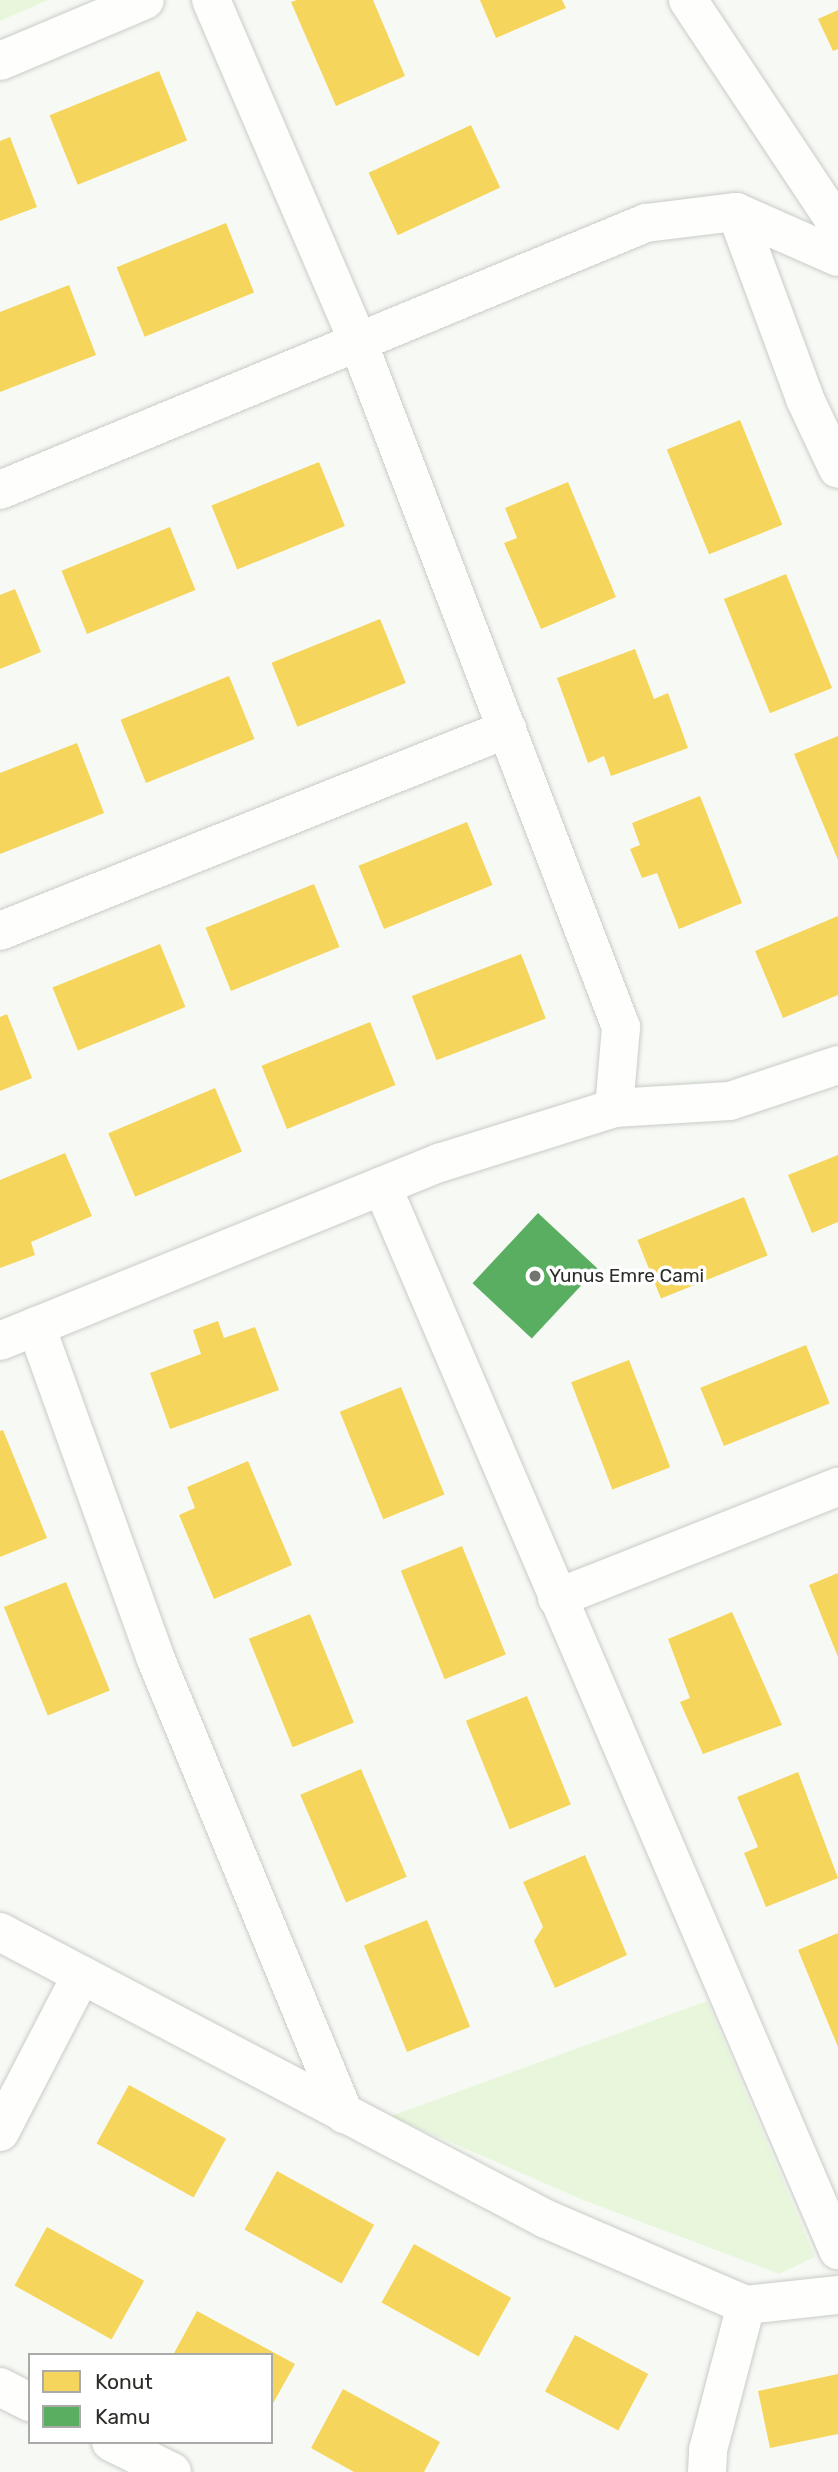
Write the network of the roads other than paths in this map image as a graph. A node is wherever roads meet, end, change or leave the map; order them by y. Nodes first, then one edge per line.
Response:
1 (145, 0) edge
2 (211, 0) edge
3 (688, 0) edge
4 (0, 61) edge
5 (736, 212) junction
6 (838, 226) edge
7 (838, 257) edge
8 (358, 342) junction
9 (838, 469) edge
10 (0, 490) edge
11 (507, 729) junction
12 (0, 931) edge
13 (838, 1065) edge
14 (614, 1108) junction
15 (382, 1186) junction
16 (36, 1326) junction
17 (0, 1341) edge
18 (838, 1487) edge
19 (556, 1598) junction
20 (0, 1932) edge
21 (81, 1976) junction
22 (345, 2115) junction
23 (0, 2132) edge
24 (838, 2250) edge
25 (838, 2295) edge
26 (746, 2305) junction
27 (0, 2388) edge
28 (28, 2401) edge
29 (115, 2444) edge
30 (172, 2472) edge
31 (707, 2472) edge

1 - 4 street
2 - 8 street
3 - 6 street
5 - 7 street
5 - 8 street
5 - 9 street
8 - 10 street
8 - 11 street
11 - 12 street
11 - 14 street
13 - 14 street
14 - 15 street
15 - 16 street
15 - 19 street
16 - 17 street
16 - 22 street
18 - 19 street
19 - 24 street
20 - 21 street
21 - 22 street
21 - 23 street
22 - 26 street
25 - 26 street
26 - 31 street
27 - 28 street
29 - 30 street

